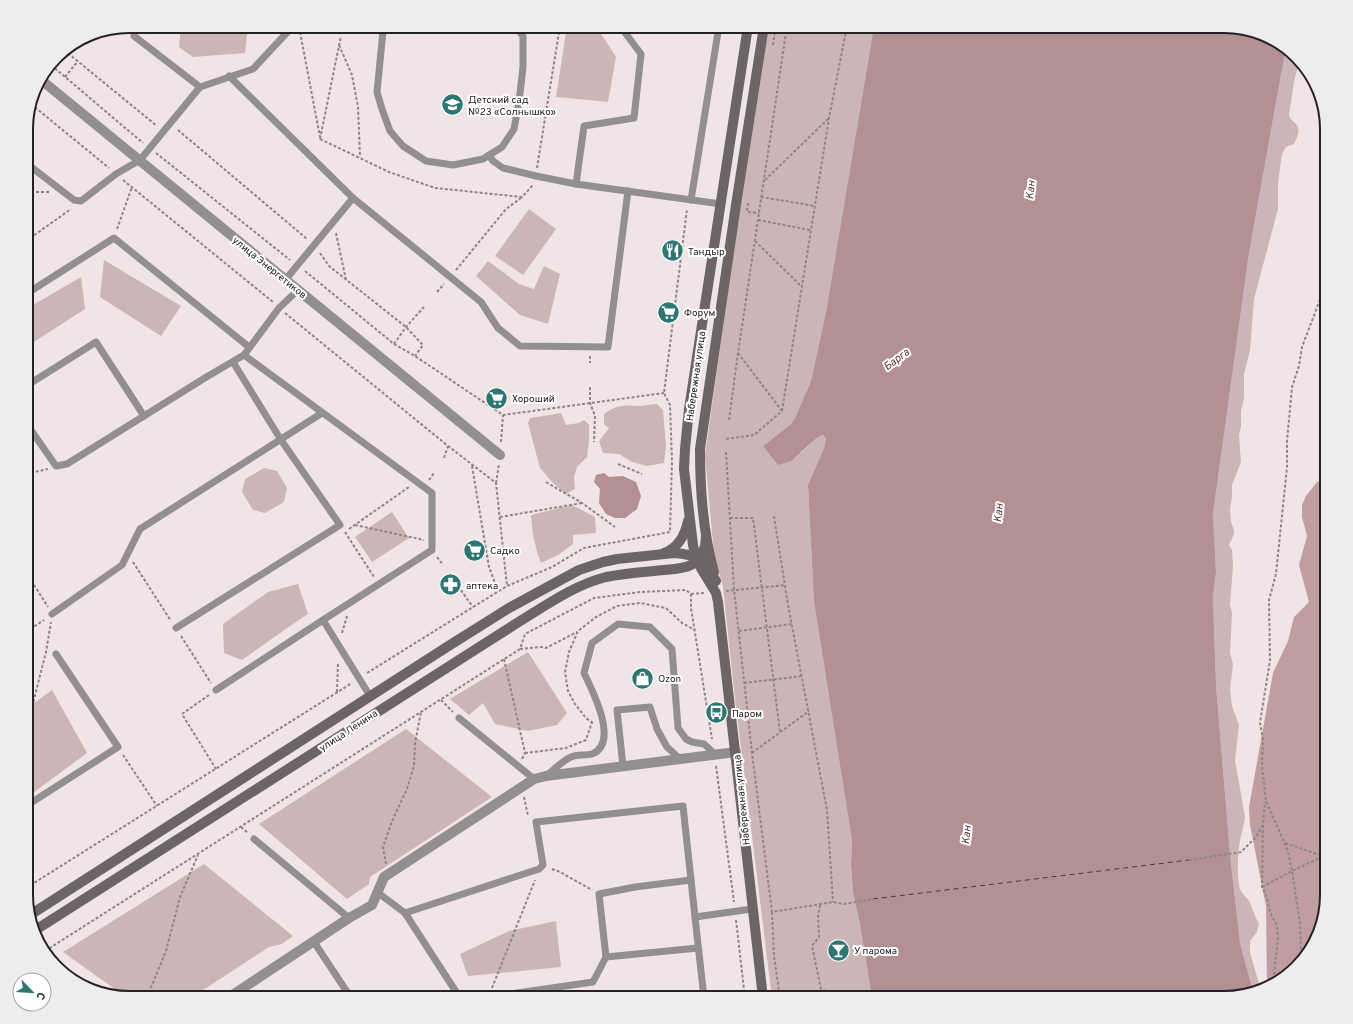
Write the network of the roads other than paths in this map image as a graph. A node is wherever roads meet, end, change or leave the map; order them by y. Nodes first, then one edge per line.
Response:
1 (134, 33) edge
2 (286, 33) edge
3 (383, 33) edge
4 (521, 33) edge
5 (625, 33) edge
6 (718, 33) edge
7 (747, 33) edge
8 (763, 33) edge
9 (229, 76) junction
10 (45, 83) edge
11 (200, 87) junction
12 (489, 155) junction
13 (140, 160) junction
14 (33, 168) edge
15 (576, 184) junction
16 (628, 191) junction
17 (353, 198) junction
18 (687, 199) junction
19 (721, 204) junction
20 (736, 205) junction
21 (286, 279) junction
22 (33, 290) edge
23 (298, 290) junction
24 (249, 347) junction
25 (244, 355) junction
26 (233, 362) junction
27 (33, 382) edge
28 (322, 413) junction
29 (144, 416) junction
30 (33, 432) edge
31 (281, 440) junction
32 (500, 454) dead end
33 (689, 517) junction
34 (706, 534) junction
35 (656, 556) junction
36 (697, 559) junction
37 (677, 569) junction
38 (714, 583) junction
39 (52, 614) road end
40 (323, 620) junction
41 (176, 628) dead end
42 (56, 654) dead end
43 (216, 690) road end
44 (370, 696) junction
45 (459, 718) road end
46 (736, 752) junction
47 (714, 754) junction
48 (679, 758) junction
49 (623, 766) junction
50 (546, 776) junction
51 (534, 779) junction
52 (33, 802) edge
53 (254, 839) dead end
54 (691, 880) junction
55 (377, 892) junction
56 (752, 909) junction
57 (35, 912) edge
58 (405, 912) junction
59 (695, 917) junction
60 (349, 918) junction
61 (39, 928) edge
62 (314, 942) junction
63 (698, 948) junction
64 (606, 957) junction
65 (239, 991) edge
66 (347, 991) edge
67 (456, 991) edge
68 (530, 991) edge
69 (703, 991) edge
70 (762, 991) edge

1 - 11 lane
2 - 9 lane
3 - 12 lane
4 - 12 lane
5 - 15 lane
6 - 18 lane
7 - 19 main road, Набережная улица
8 - 20 main road, Набережная улица
9 - 11 lane
9 - 17 lane
10 - 13 street, улица Энергетиков
11 - 13 lane
12 - 15 lane
13 - 14 lane
13 - 21 street, улица Энергетиков
15 - 16 lane
16 - 17 lane
16 - 18 lane
17 - 21 lane
18 - 19 lane
19 - 20 main road
19 - 33 main road, Набережная улица
20 - 34 main road, Набережная улица
21 - 23 street, улица Энергетиков
22 - 24 lane
23 - 24 lane
23 - 32 street, улица Энергетиков
24 - 25 lane
25 - 26 lane
25 - 28 lane
26 - 29 lane
26 - 31 lane
27 - 29 lane
28 - 31 lane
28 - 40 lane
29 - 30 lane
31 - 39 lane
31 - 41 lane
33 - 35 main road, улица Ленина
33 - 36 main road, Набережная улица
34 - 36 main road
34 - 38 main road, Набережная улица
35 - 36 main road, улица Ленина
35 - 44 main road, улица Ленина
36 - 37 main road, улица Ленина
36 - 38 main road, Набережная улица
37 - 38 main road, улица Ленина
37 - 61 main road, улица Ленина
38 - 46 main road, Набережная улица
40 - 43 lane
40 - 44 lane
42 - 52 lane
44 - 57 main road, улица Ленина
45 - 51 lane
46 - 47 street
46 - 56 main road, Набережная улица
47 - 48 street
47 - 50 lane
48 - 49 street
48 - 49 lane
49 - 50 street
50 - 51 street
51 - 55 street
53 - 60 lane
54 - 58 lane
54 - 59 lane
54 - 64 lane
55 - 58 lane
55 - 60 street
56 - 59 lane
56 - 70 main road, Набережная улица
58 - 67 lane
59 - 63 lane
60 - 62 street
62 - 65 street
62 - 66 lane
63 - 64 lane
63 - 69 lane
64 - 68 lane

